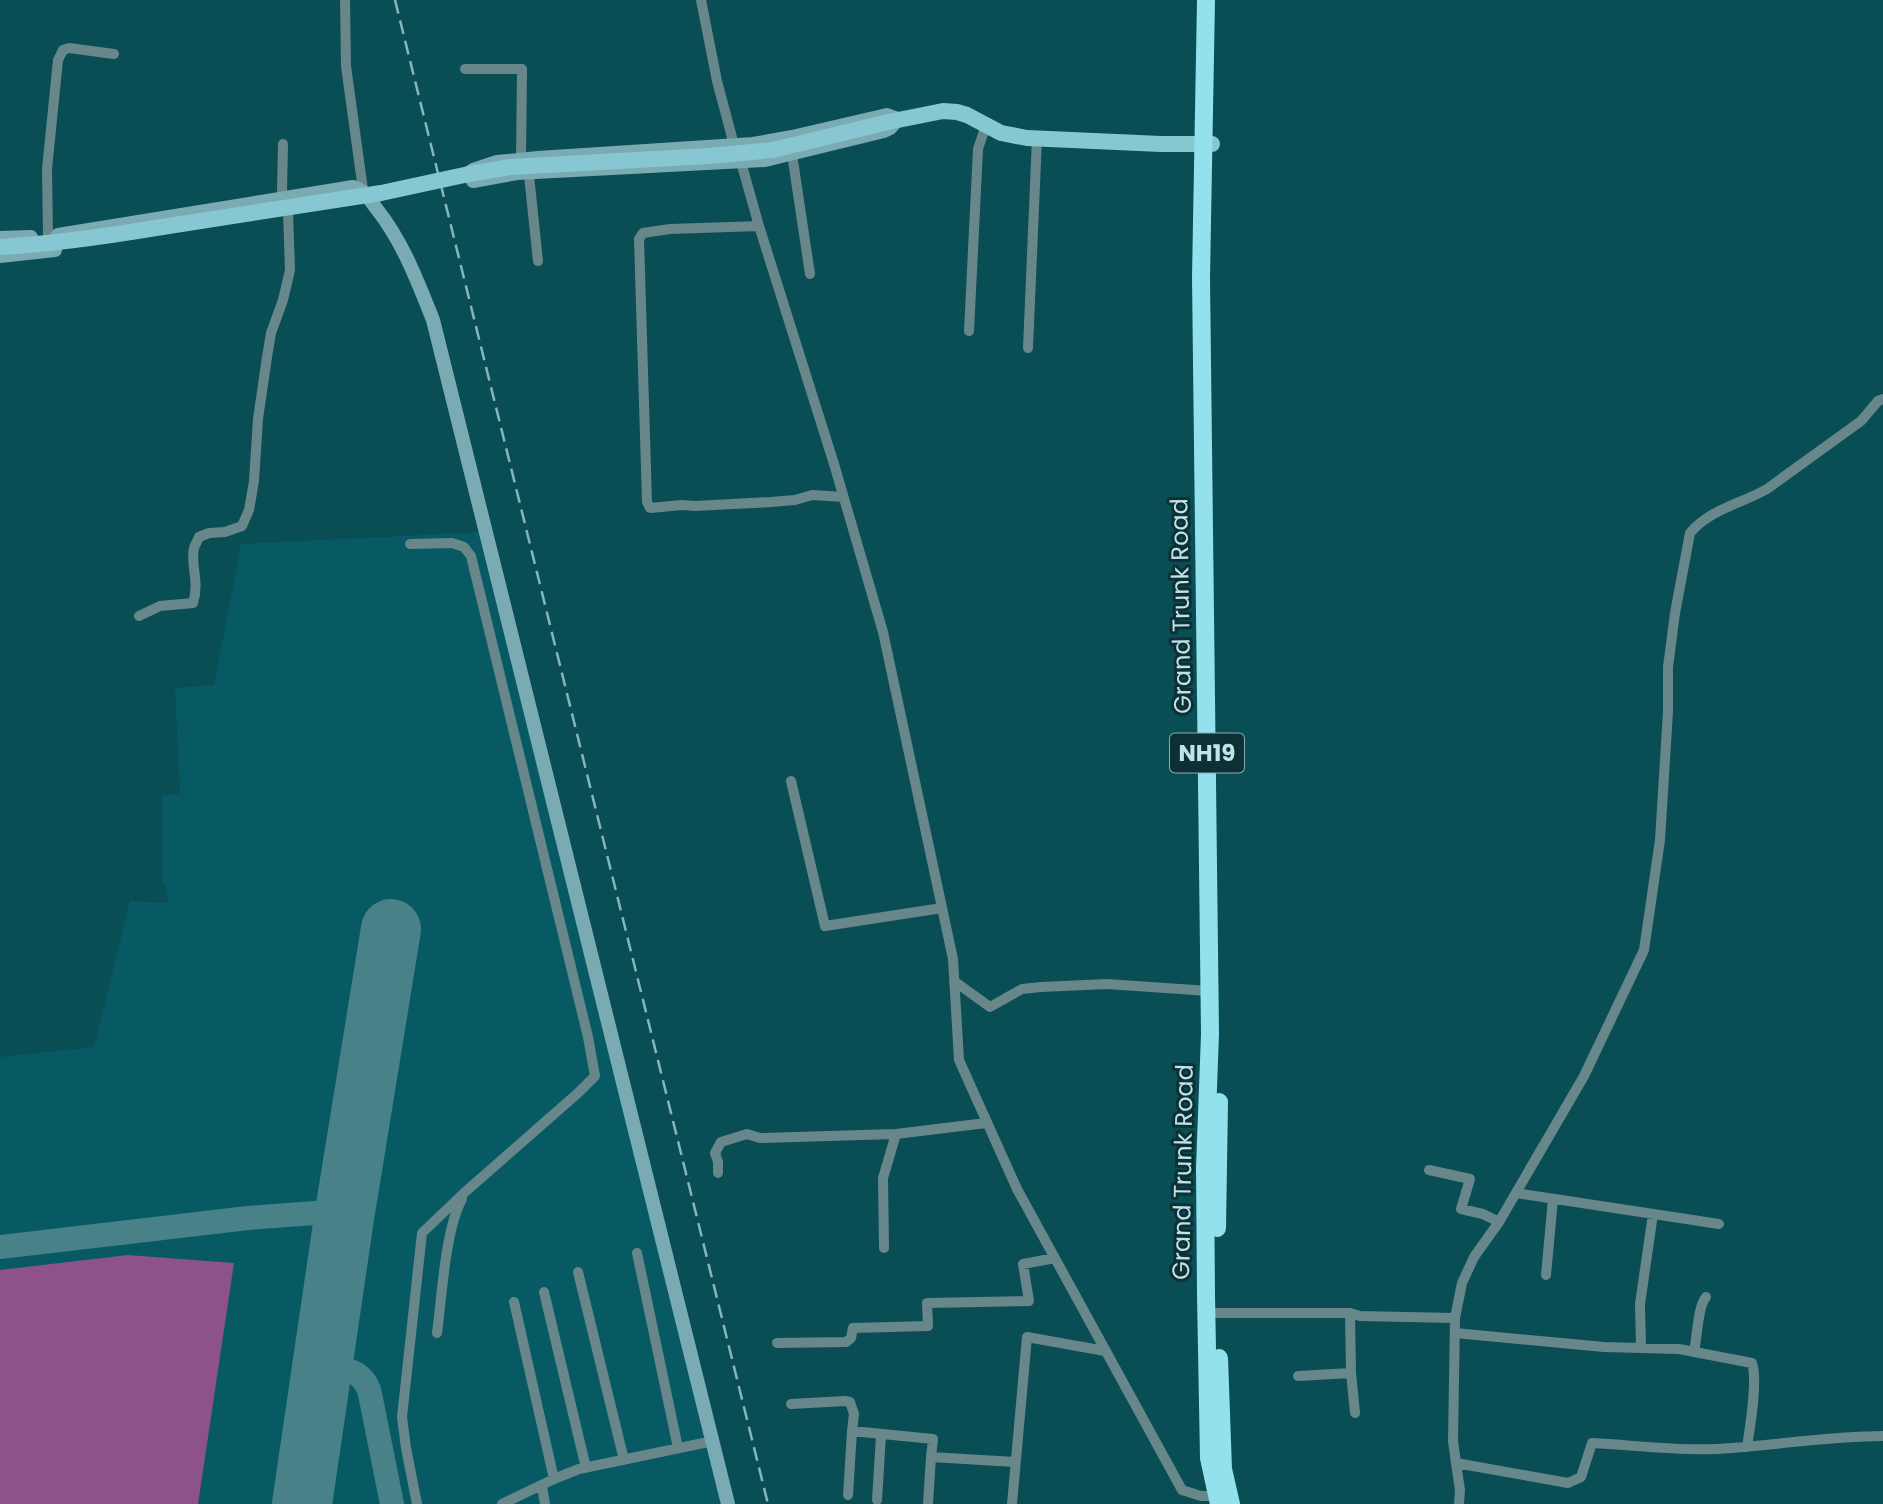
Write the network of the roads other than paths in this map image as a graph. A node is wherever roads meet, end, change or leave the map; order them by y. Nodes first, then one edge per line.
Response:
1 (345, 0) edge
2 (701, 0) edge
3 (1206, 0) edge
4 (1213, 0) edge
5 (114, 54) dead end
6 (465, 69) dead end
7 (898, 119) junction
8 (986, 125) junction
9 (1037, 138) junction
10 (1207, 143) junction
11 (283, 144) dead end
12 (734, 145) junction
13 (792, 154) junction
14 (741, 162) junction
15 (526, 164) junction
16 (363, 190) junction
17 (286, 205) junction
18 (374, 206) junction
19 (760, 226) junction
20 (48, 236) junction
21 (0, 239) edge
22 (0, 247) edge
23 (0, 256) edge
24 (538, 261) dead end
25 (810, 274) dead end
26 (969, 331) dead end
27 (1028, 348) dead end
28 (1883, 398) edge
29 (843, 497) junction
30 (411, 544) dead end
31 (139, 616) dead end
32 (791, 781) dead end
33 (942, 908) junction
34 (954, 981) junction
35 (1209, 991) junction
36 (986, 1123) junction
37 (896, 1134) junction
38 (1429, 1170) dead end
39 (718, 1172) dead end
40 (467, 1190) junction
41 (1516, 1193) junction
42 (1553, 1199) junction
43 (1653, 1214) junction
44 (1499, 1222) junction
45 (1719, 1224) dead end
46 (884, 1248) dead end
47 (637, 1253) dead end
48 (1055, 1258) junction
49 (578, 1272) dead end
50 (1546, 1275) dead end
51 (544, 1292) dead end
52 (1706, 1297) dead end
53 (514, 1302) dead end
54 (1217, 1313) junction
55 (1350, 1313) junction
56 (1455, 1318) junction
57 (437, 1333) dead end
58 (1455, 1333) junction
59 (777, 1343) dead end
60 (1641, 1348) junction
61 (1105, 1351) junction
62 (1694, 1352) junction
63 (1351, 1373) junction
64 (1298, 1376) dead end
65 (792, 1404) dead end
66 (1355, 1413) dead end
67 (852, 1431) junction
68 (881, 1435) junction
69 (1883, 1436) edge
70 (713, 1441) junction
71 (1748, 1447) junction
72 (678, 1448) junction
73 (931, 1457) junction
74 (624, 1460) junction
75 (1015, 1462) junction
76 (1457, 1463) junction
77 (586, 1468) junction
78 (554, 1479) junction
79 (541, 1486) junction
80 (848, 1495) dead end
81 (877, 1500) dead end
82 (1222, 1501) edge
83 (417, 1504) edge
84 (502, 1504) edge
85 (545, 1504) edge
86 (728, 1504) edge
87 (928, 1504) edge
88 (1012, 1504) edge
89 (1459, 1504) edge

1 - 16 street
2 - 12 street
3 - 10 highway, Grand Trunk Road / NH19
4 - 10 highway, Grand Trunk Road / NH19
5 - 20 street
6 - 15 street
7 - 8 main road
7 - 12 main road
7 - 13 main road
7 - 22 main road, bridge
8 - 9 main road
8 - 26 street
9 - 10 main road
9 - 27 street
10 - 35 highway, Grand Trunk Road / NH19
10 - 54 highway, Grand Trunk Road / NH19
11 - 17 street
12 - 15 main road
13 - 14 main road
13 - 25 street
14 - 15 main road
14 - 19 street
15 - 24 street
16 - 17 main road
16 - 18 main road
17 - 18 main road
17 - 20 main road
17 - 23 main road
17 - 31 street
18 - 70 main road
19 - 29 street
19 - 29 street
20 - 21 main road
28 - 41 street
29 - 33 street
30 - 40 street
32 - 33 street
33 - 34 street
34 - 35 street
34 - 36 street
35 - 82 highway, Grand Trunk Road / NH19
36 - 37 street
36 - 48 street
37 - 39 street
37 - 46 street
38 - 44 street
40 - 57 street
40 - 83 street
41 - 42 street
41 - 44 street
42 - 43 street
42 - 50 street
43 - 45 street
43 - 60 street
44 - 56 street
47 - 72 street
48 - 59 street
48 - 61 street
49 - 74 street
51 - 77 street
52 - 62 street
53 - 78 street
54 - 55 street
54 - 82 highway, Grand Trunk Road / NH19
55 - 56 street
55 - 63 street
56 - 58 street
58 - 60 street
58 - 76 street
60 - 62 street
61 - 75 street
61 - 82 street
62 - 71 street
63 - 64 street
63 - 66 street
65 - 67 street
67 - 68 street
67 - 80 street
68 - 73 street
68 - 81 street
69 - 71 street
70 - 72 street
70 - 86 main road
71 - 76 street
72 - 74 street
73 - 75 street
73 - 87 street
74 - 77 street
75 - 88 street
76 - 89 street
77 - 78 street
78 - 79 street
79 - 84 street
79 - 85 street

